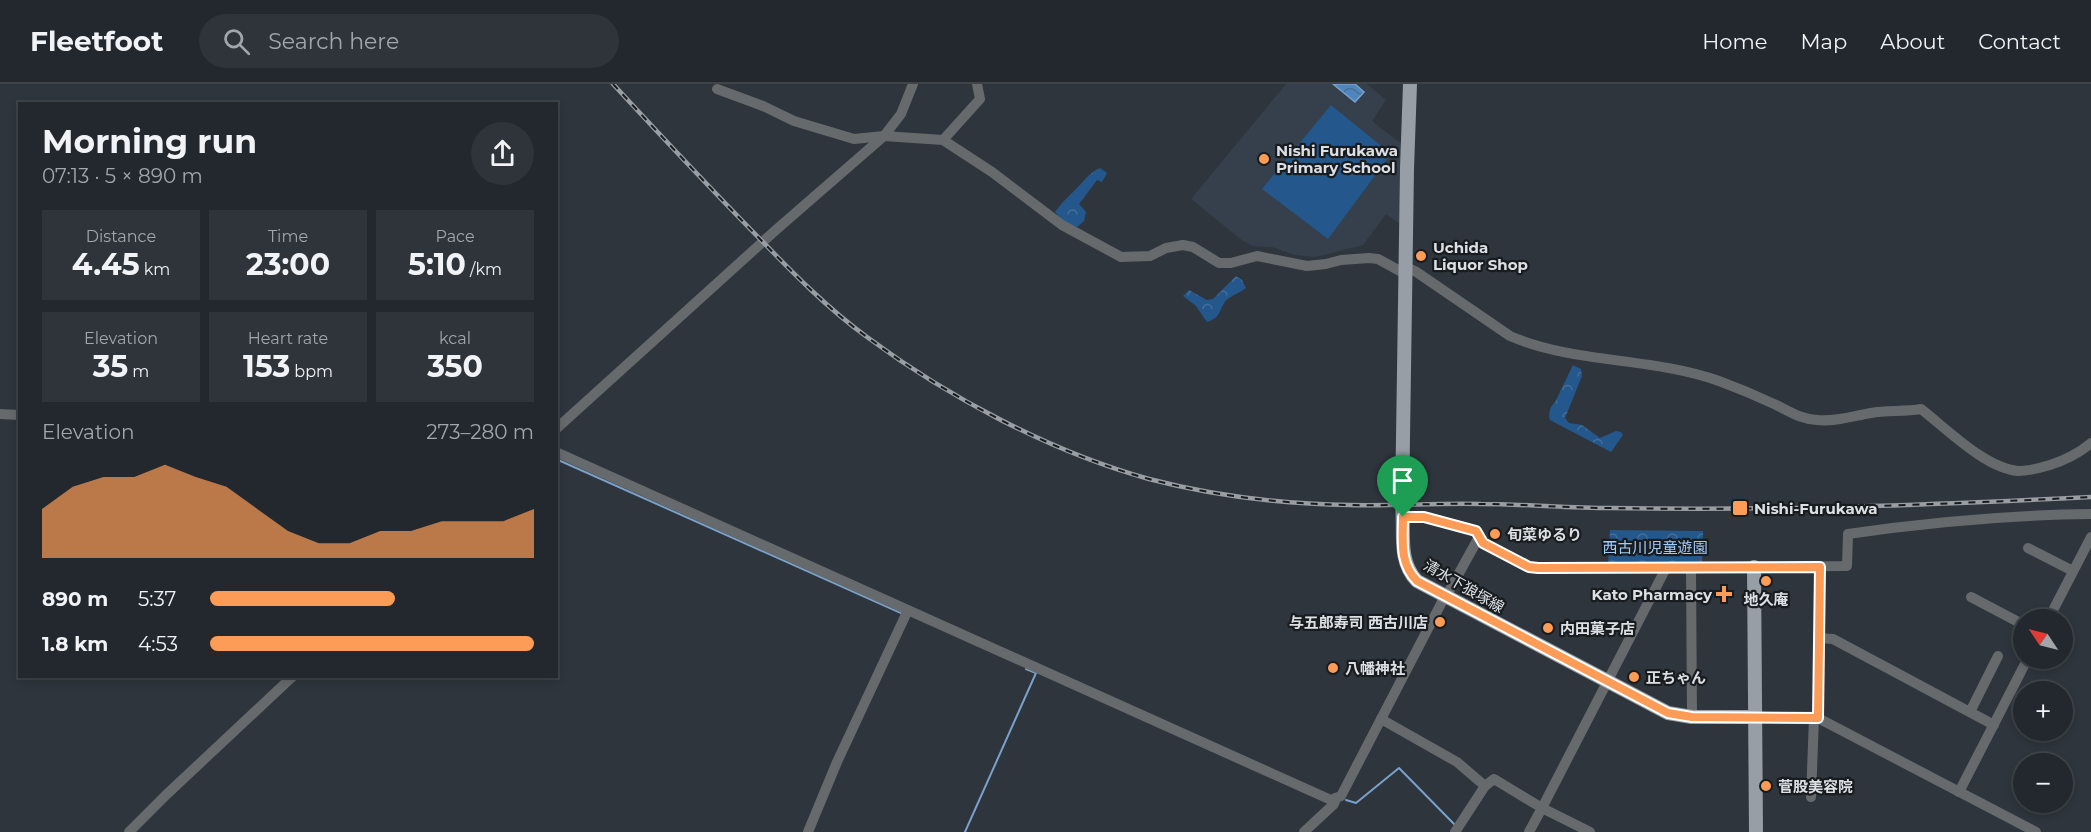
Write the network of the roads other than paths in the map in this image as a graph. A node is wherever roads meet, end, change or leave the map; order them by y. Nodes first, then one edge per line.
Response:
1 (913, 84) edge
2 (976, 84) edge
3 (1410, 84) edge
4 (717, 88) dead end
5 (884, 136) junction
6 (944, 140) junction
7 (1406, 267) junction
8 (0, 414) edge
9 (18, 415) edge
10 (558, 427) edge
11 (2091, 443) edge
12 (558, 453) edge
13 (2091, 514) edge
14 (1403, 517) junction
15 (1479, 537) junction
16 (2091, 537) edge
17 (2028, 548) dead end
18 (1754, 567) junction
19 (1820, 567) junction
20 (1666, 568) junction
21 (1691, 568) junction
22 (2073, 571) junction
23 (1445, 596) junction
24 (1971, 597) dead end
25 (2054, 609) edge
26 (908, 610) junction
27 (2013, 619) edge
28 (1819, 638) junction
29 (1998, 657) dead end
30 (2022, 669) edge
31 (291, 678) edge
32 (1608, 681) junction
33 (1970, 712) junction
34 (1692, 717) junction
35 (1756, 717) junction
36 (1816, 718) junction
37 (1381, 719) junction
38 (1994, 725) junction
39 (1485, 786) junction
40 (1959, 792) junction
41 (1811, 796) dead end
42 (1336, 798) junction
43 (1542, 808) junction
44 (1457, 829) edge
45 (129, 832) edge
46 (808, 832) edge
47 (1304, 832) edge
48 (1529, 832) edge
49 (1590, 832) edge
50 (1756, 832) edge
51 (2036, 832) edge

1 - 5 street
2 - 6 street
3 - 7 main road, 清水下狼塚線
4 - 5 street
5 - 6 street
5 - 10 street
6 - 7 street
7 - 11 street
7 - 14 main road, 清水下狼塚線
8 - 9 street
12 - 26 street
13 - 19 street
14 - 15 street
14 - 23 main road, 清水下狼塚線
15 - 20 street
15 - 23 street
16 - 22 street
17 - 22 street
18 - 19 street
18 - 21 street
18 - 35 main road
19 - 28 street
20 - 21 street
20 - 32 street
21 - 34 street
22 - 25 street
23 - 32 main road, 清水下狼塚線
23 - 37 street
24 - 27 street
26 - 42 street
26 - 46 street
28 - 33 street
28 - 36 street
29 - 33 street
30 - 38 street
31 - 45 street
32 - 34 main road, 清水下狼塚線
32 - 43 street
33 - 38 street
34 - 35 main road, 清水下狼塚線
35 - 36 street
35 - 50 main road
36 - 40 street
36 - 41 street
37 - 39 street
37 - 42 street
38 - 40 street
39 - 43 street
39 - 44 street
40 - 51 street
42 - 47 street
43 - 48 street
43 - 49 street

